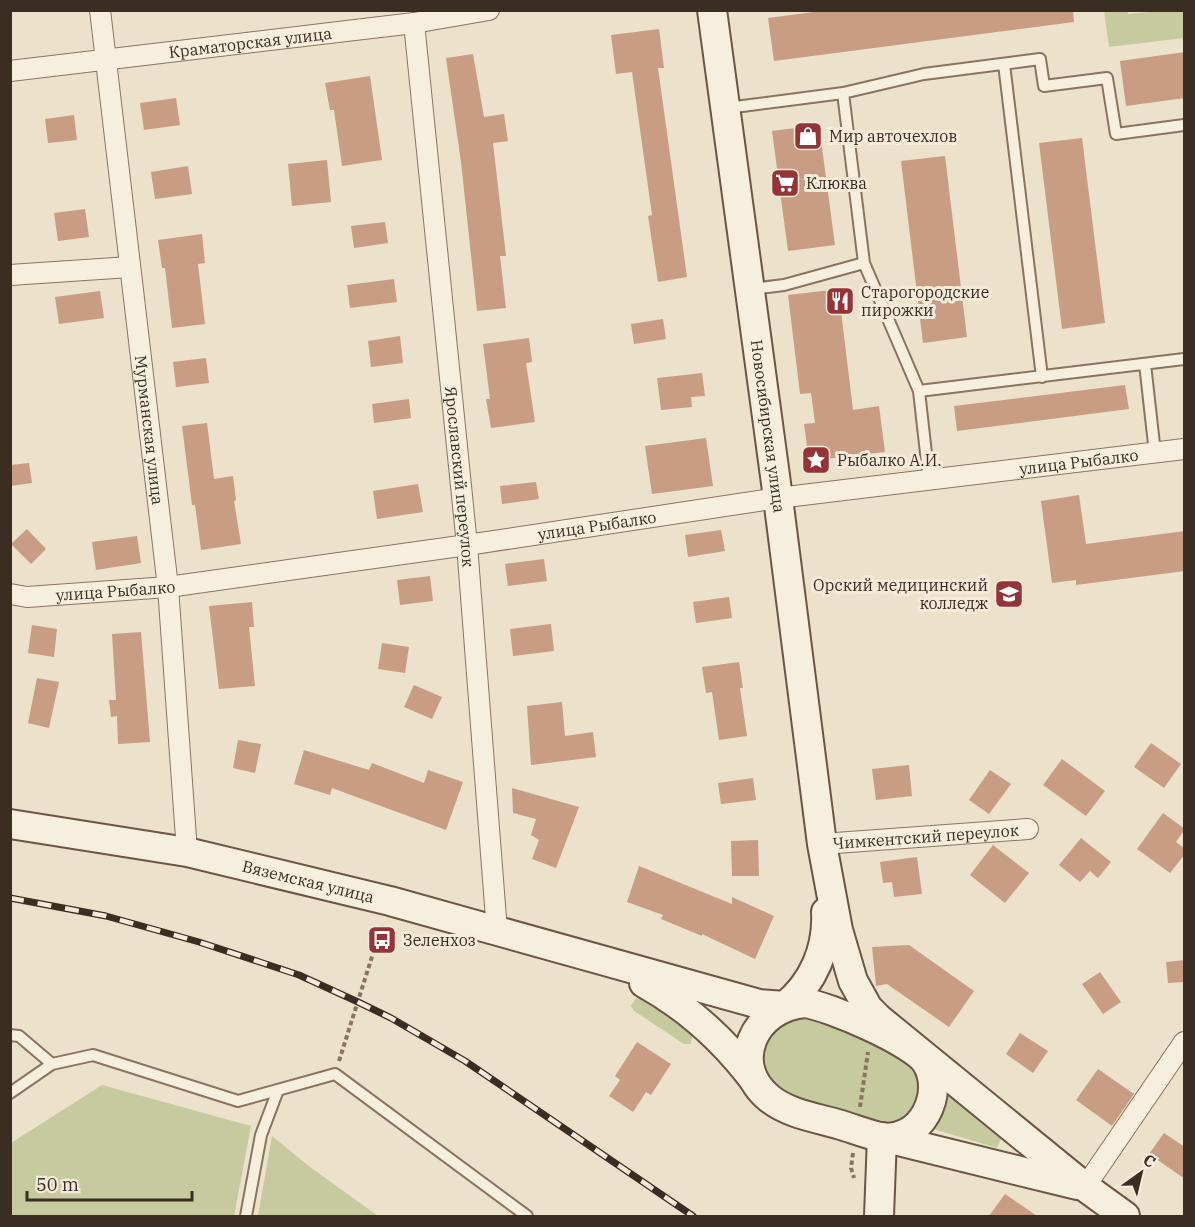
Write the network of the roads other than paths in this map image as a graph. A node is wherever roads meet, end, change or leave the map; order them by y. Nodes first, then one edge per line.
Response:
1 (100, 10) edge
2 (489, 10) edge
3 (712, 10) edge
4 (414, 23) junction
5 (105, 60) junction
6 (1004, 64) junction
7 (10, 71) edge
8 (843, 93) junction
9 (725, 108) junction
10 (1185, 125) edge
11 (864, 263) junction
12 (130, 267) junction
13 (10, 276) edge
14 (750, 289) junction
15 (1185, 359) edge
16 (1145, 364) junction
17 (1042, 377) junction
18 (919, 392) junction
19 (1185, 449) edge
20 (1155, 453) junction
21 (929, 480) junction
22 (778, 498) junction
23 (467, 545) junction
24 (168, 587) junction
25 (10, 594) edge
26 (10, 824) edge
27 (1028, 829) dead end
28 (822, 844) junction
29 (187, 852) junction
30 (497, 931) junction
31 (602, 961) junction
32 (785, 1006) junction
33 (10, 1035) edge
34 (1184, 1042) edge
35 (916, 1050) junction
36 (52, 1064) junction
37 (758, 1085) junction
38 (278, 1090) junction
39 (10, 1093) edge
40 (882, 1137) junction
41 (1085, 1187) junction
42 (246, 1216) edge
43 (527, 1216) edge
44 (879, 1216) edge
45 (1125, 1216) edge

1 - 5 street, Мурманская улица
2 - 4 street, Краматорская улица
3 - 9 main road, Новосибирская улица
4 - 5 street, Краматорская улица
4 - 23 street, Ярославский переулок
5 - 7 street, Краматорская улица
5 - 12 street, Мурманская улица
6 - 8 lane
6 - 10 lane
6 - 17 lane
8 - 9 lane
8 - 11 lane
9 - 14 main road, Новосибирская улица
11 - 14 lane
11 - 18 lane
12 - 13 street
12 - 24 street, Мурманская улица
14 - 22 main road, Новосибирская улица
15 - 16 lane
16 - 17 lane
16 - 20 lane
17 - 18 lane
18 - 21 lane
19 - 20 street, улица Рыбалко
20 - 21 street, улица Рыбалко
21 - 22 street, улица Рыбалко
22 - 23 street, улица Рыбалко
22 - 28 main road, Новосибирская улица
23 - 24 street, улица Рыбалко
23 - 30 street, Ярославский переулок
24 - 25 street, улица Рыбалко
24 - 29 street, Мурманская улица
26 - 29 main road, Вяземская улица
27 - 28 street, Чимкентский переулок
28 - 32 main road
28 - 35 main road
29 - 30 main road, Вяземская улица
30 - 31 main road, Вяземская улица
31 - 32 main road
31 - 37 main road
32 - 35 main road
32 - 37 main road
33 - 36 lane
34 - 41 street
35 - 40 main road
35 - 41 main road
36 - 38 lane
36 - 39 lane
37 - 40 main road
38 - 42 lane
38 - 43 lane
40 - 41 main road
40 - 44 main road
41 - 45 main road

